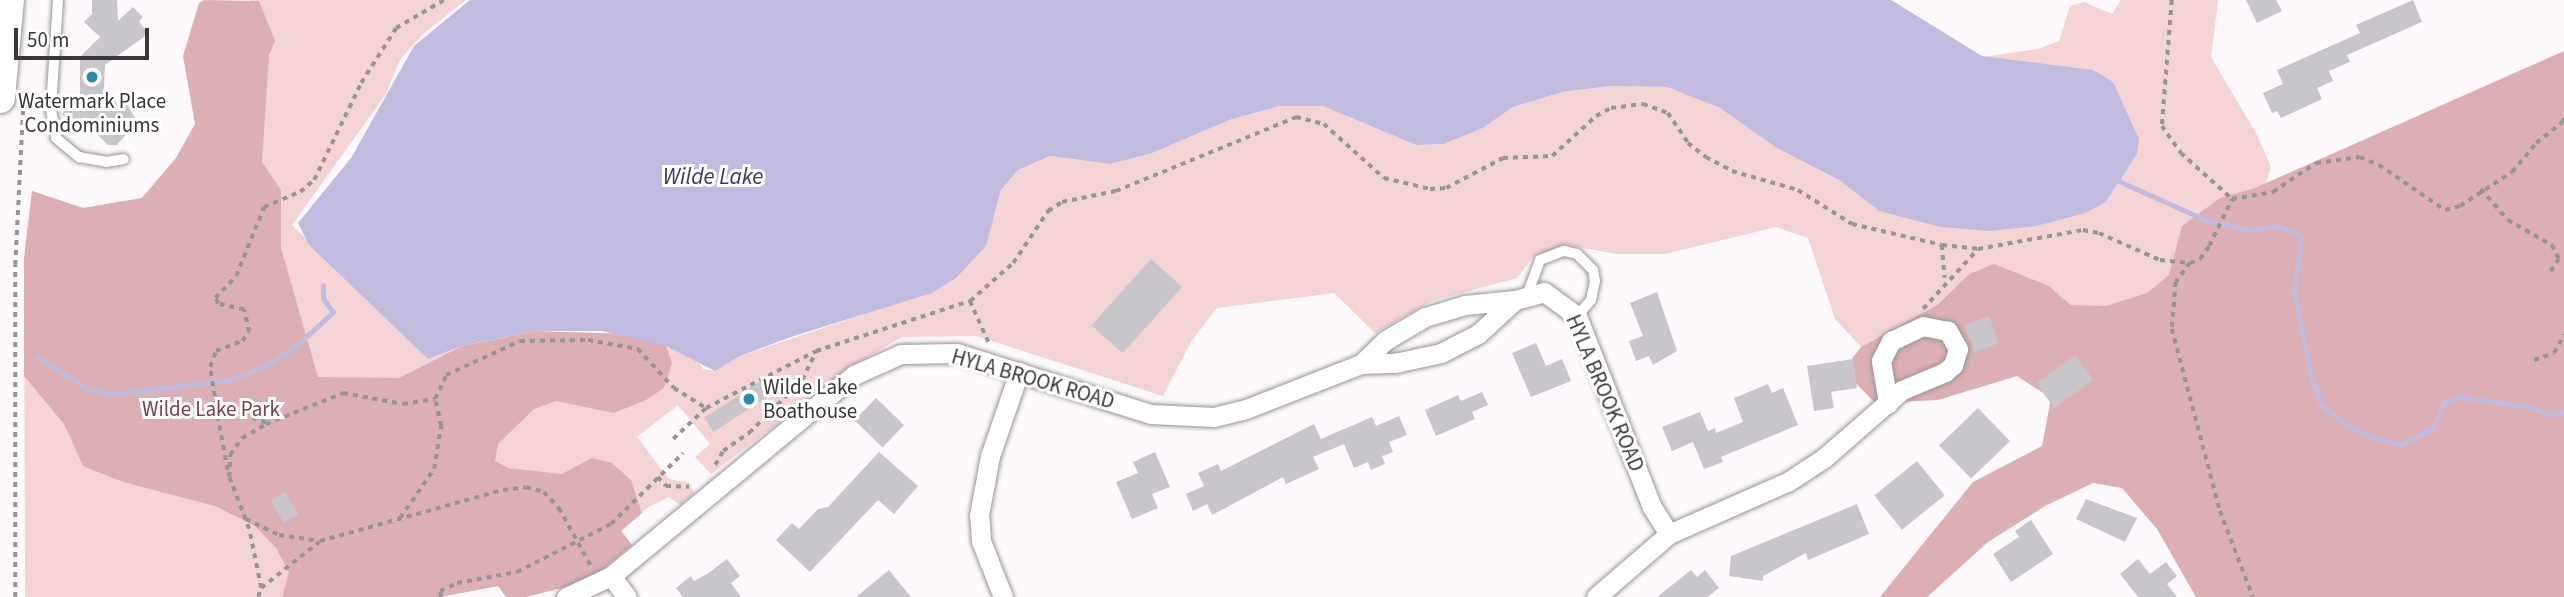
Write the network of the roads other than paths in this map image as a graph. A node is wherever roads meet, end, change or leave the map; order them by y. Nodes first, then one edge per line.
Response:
1 (9, 0) edge
2 (58, 0) edge
3 (12, 99) edge
4 (124, 159) dead end
5 (1522, 296) junction
6 (1577, 316) junction
7 (1361, 364) junction
8 (1019, 372) junction
9 (1888, 402) dead end
10 (1669, 534) junction
11 (605, 579) junction
12 (566, 597) edge
13 (627, 597) edge
14 (1003, 597) edge
15 (1596, 597) edge

1 - 3 main road
2 - 4 lane
5 - 6 street, HYLA BROOK ROAD
5 - 6 lane
5 - 7 street, HYLA BROOK ROAD
5 - 7 street, HYLA BROOK ROAD
6 - 10 street, HYLA BROOK ROAD
7 - 8 street, HYLA BROOK ROAD
8 - 11 street, HYLA BROOK ROAD
8 - 14 street
9 - 10 street
10 - 15 street
11 - 12 street, HYLA BROOK ROAD
11 - 13 street

